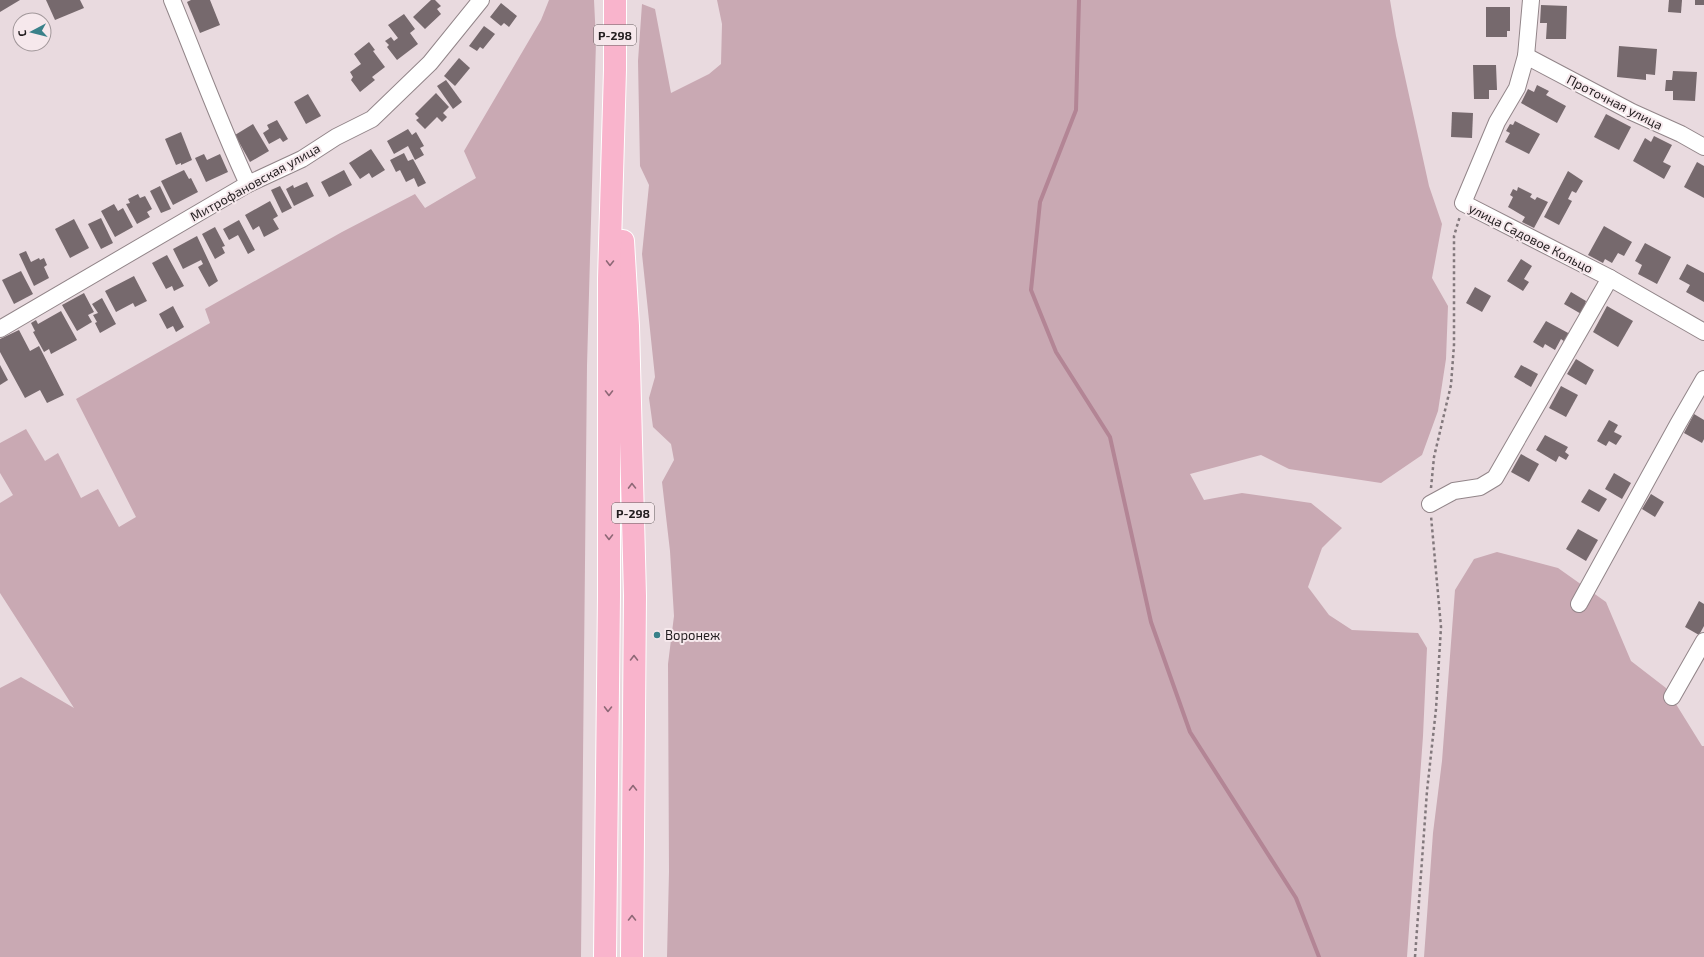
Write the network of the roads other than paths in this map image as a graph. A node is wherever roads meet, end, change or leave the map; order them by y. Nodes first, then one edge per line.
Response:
1 (172, 0) edge
2 (481, 0) edge
3 (615, 0) edge
4 (1531, 0) edge
5 (1526, 56) junction
6 (615, 70) junction
7 (1704, 147) edge
8 (248, 184) junction
9 (1610, 278) junction
10 (0, 329) edge
11 (1704, 332) edge
12 (1704, 379) edge
13 (1430, 504) road end
14 (1579, 604) dead end
15 (1704, 640) edge
16 (1672, 697) dead end
17 (605, 957) edge
18 (632, 957) edge

1 - 8 street
2 - 8 street, Митрофановская улица
3 - 6 highway, Р-298
4 - 5 street, улица Садовое Кольцо
5 - 7 street, Проточная улица
5 - 9 street, улица Садовое Кольцо
6 -> 17 highway, Р-298
18 -> 6 highway, Р-298
8 - 10 street, Митрофановская улица
9 - 11 street, улица Садовое Кольцо
9 - 13 street
12 - 14 street
15 - 16 street

